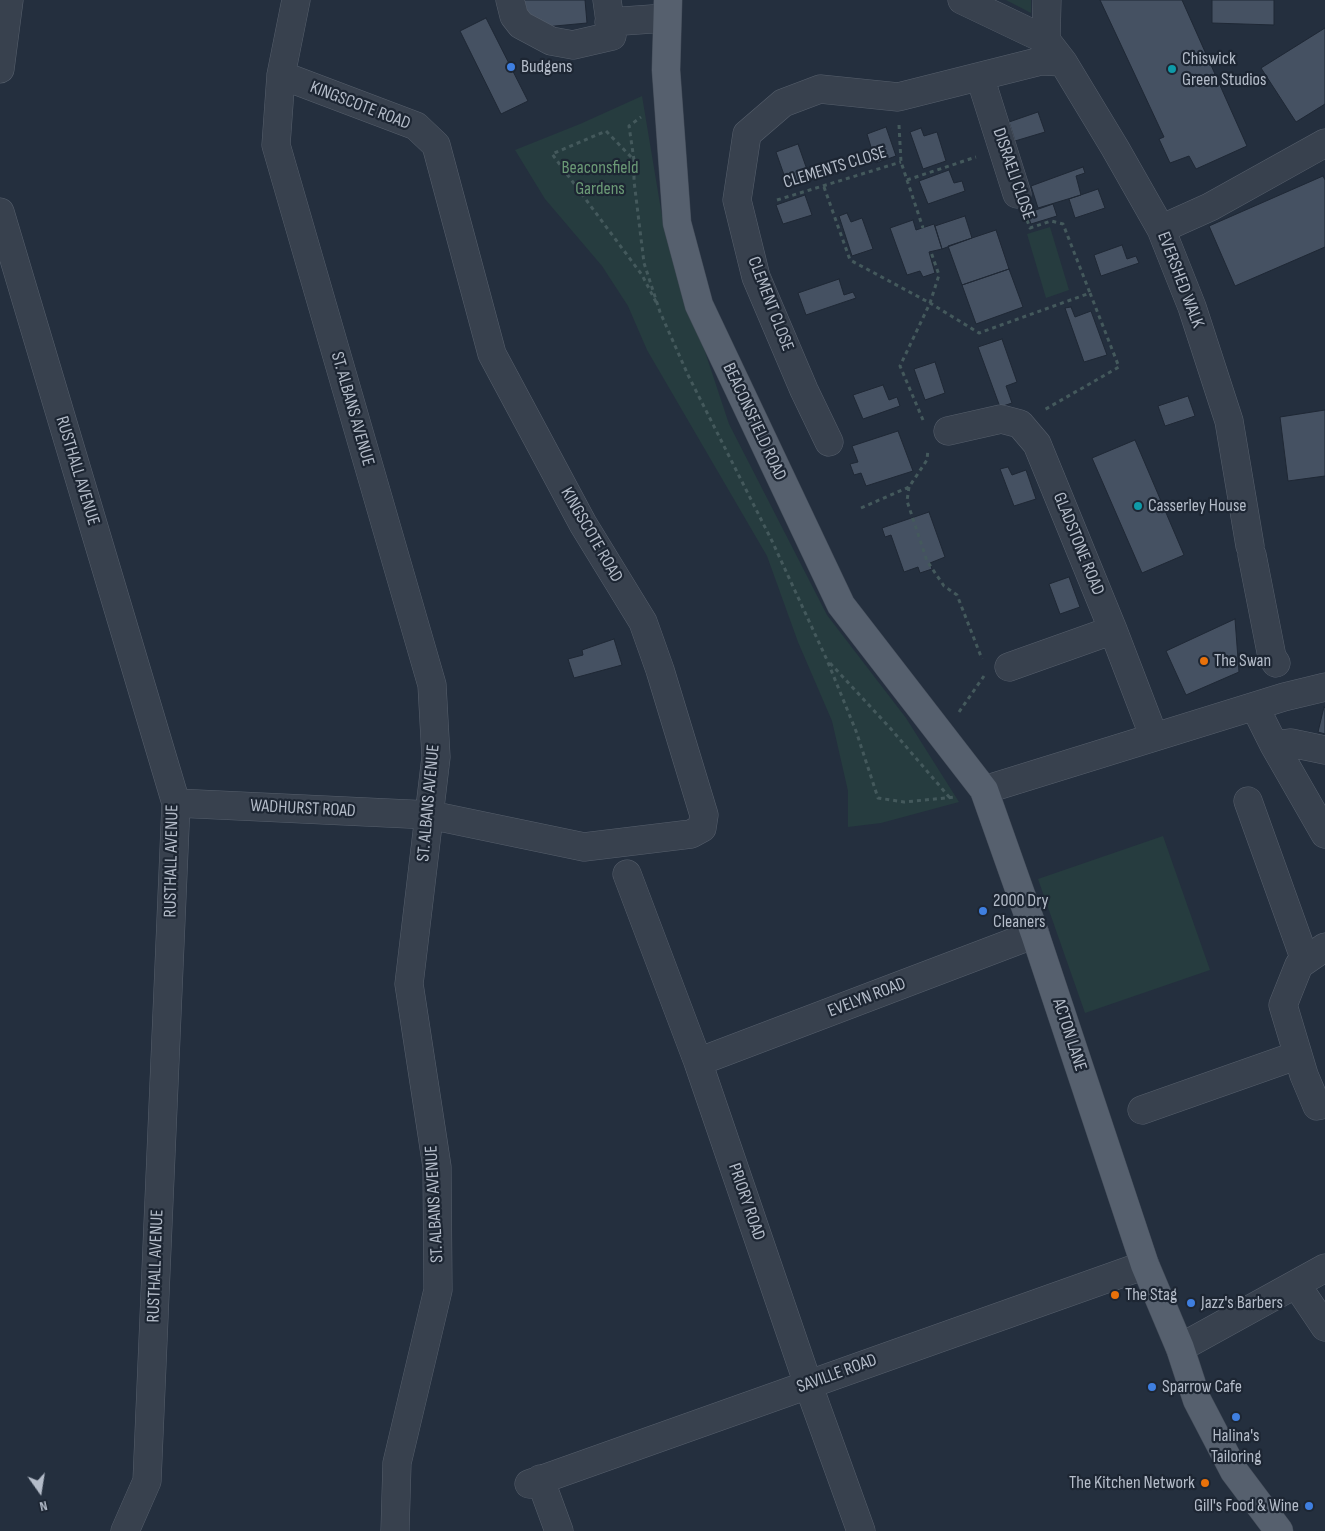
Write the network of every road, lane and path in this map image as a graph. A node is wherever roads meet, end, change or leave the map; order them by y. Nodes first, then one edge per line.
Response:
1 (9, 0) edge
2 (296, 0) edge
3 (510, 0) edge
4 (962, 0) edge
5 (1048, 0) edge
6 (667, 9) edge
7 (608, 11) edge
8 (1046, 40) junction
9 (1063, 62) junction
10 (0, 70) edge
11 (280, 76) junction
12 (980, 76) junction
13 (898, 97) junction
14 (1325, 143) edge
15 (1002, 148) junction
16 (901, 162) junction
17 (907, 180) junction
18 (824, 187) junction
19 (1017, 194) joint
20 (778, 200) dead end
21 (0, 212) edge
22 (923, 228) dead end
23 (1161, 229) junction
24 (931, 252) dead end
25 (1090, 293) junction
26 (656, 302) junction
27 (930, 303) junction
28 (1020, 424) junction
29 (939, 434) junction
30 (829, 442) dead end
31 (909, 487) junction
32 (861, 508) dead end
33 (1113, 630) junction
34 (827, 660) junction
35 (1276, 663) dead end
36 (993, 667) junction
37 (1325, 687) edge
38 (1255, 707) junction
39 (958, 714) dead end
40 (1154, 738) junction
41 (1274, 745) junction
42 (1325, 750) edge
43 (984, 790) junction
44 (1248, 800) dead end
45 (176, 803) junction
46 (430, 815) junction
47 (1325, 834) edge
48 (627, 874) dead end
49 (1035, 934) junction
50 (1315, 954) edge
51 (1298, 1056) junction
52 (698, 1062) junction
53 (1325, 1104) edge
54 (1142, 1110) dead end
55 (1144, 1265) junction
56 (1325, 1268) edge
57 (1296, 1284) junction
58 (1325, 1327) edge
59 (1180, 1348) junction
60 (808, 1384) junction
61 (125, 1531) edge
62 (395, 1531) edge
63 (559, 1531) edge
64 (860, 1531) edge
65 (1280, 1531) edge

1 - 10 street
2 - 11 street, ST. ALBANS AVENUE
3 - 7 street
4 - 8 street
5 - 8 street
6 - 7 street
6 - 43 main road, BEACONSFIELD ROAD
8 - 9 street, EVERSHED WALK
9 - 12 street, CLEMENT CLOSE
9 - 23 street, EVERSHED WALK
11 - 46 street, ST. ALBANS AVENUE
11 - 46 street, KINGSCOTE ROAD
12 - 13 street, CLEMENT CLOSE
12 - 15 street, DISRAELI CLOSE
13 - 16 path
13 - 30 street, CLEMENT CLOSE
14 - 23 street
15 - 17 path
15 - 19 street, DISRAELI CLOSE
16 - 17 path
16 - 18 path, CLEMENTS CLOSE
17 - 22 path
18 - 20 path, CLEMENTS CLOSE
18 - 27 path
19 - 25 path, DISRAELI CLOSE
21 - 45 street, RUSTHALL AVENUE
23 - 35 street, EVERSHED WALK
24 - 27 path
25 - 27 path
25 - 28 path, DISRAELI CLOSE
26 - 26 path
26 - 34 path
27 - 29 path
28 - 29 street
28 - 33 street, GLADSTONE ROAD
29 - 31 path
31 - 32 path
31 - 36 path
33 - 36 street
33 - 40 street, GLADSTONE ROAD
34 - 34 path
36 - 39 path
37 - 38 street
38 - 40 street
38 - 41 street
40 - 43 street
41 - 42 street
41 - 47 street
43 - 49 main road, ACTON LANE
44 - 50 street
45 - 46 street, WADHURST ROAD
45 - 61 street, RUSTHALL AVENUE
46 - 62 street, ST. ALBANS AVENUE
48 - 52 street, PRIORY ROAD
49 - 52 street, EVELYN ROAD
49 - 55 main road, ACTON LANE
50 - 51 street
51 - 53 street
51 - 54 street
52 - 60 street, PRIORY ROAD
55 - 59 main road, ACTON LANE
55 - 60 street, SAVILLE ROAD
56 - 57 street
57 - 58 street
57 - 59 street
59 - 65 main road, ACTON LANE
60 - 63 street, SAVILLE ROAD
60 - 64 street, PRIORY ROAD

